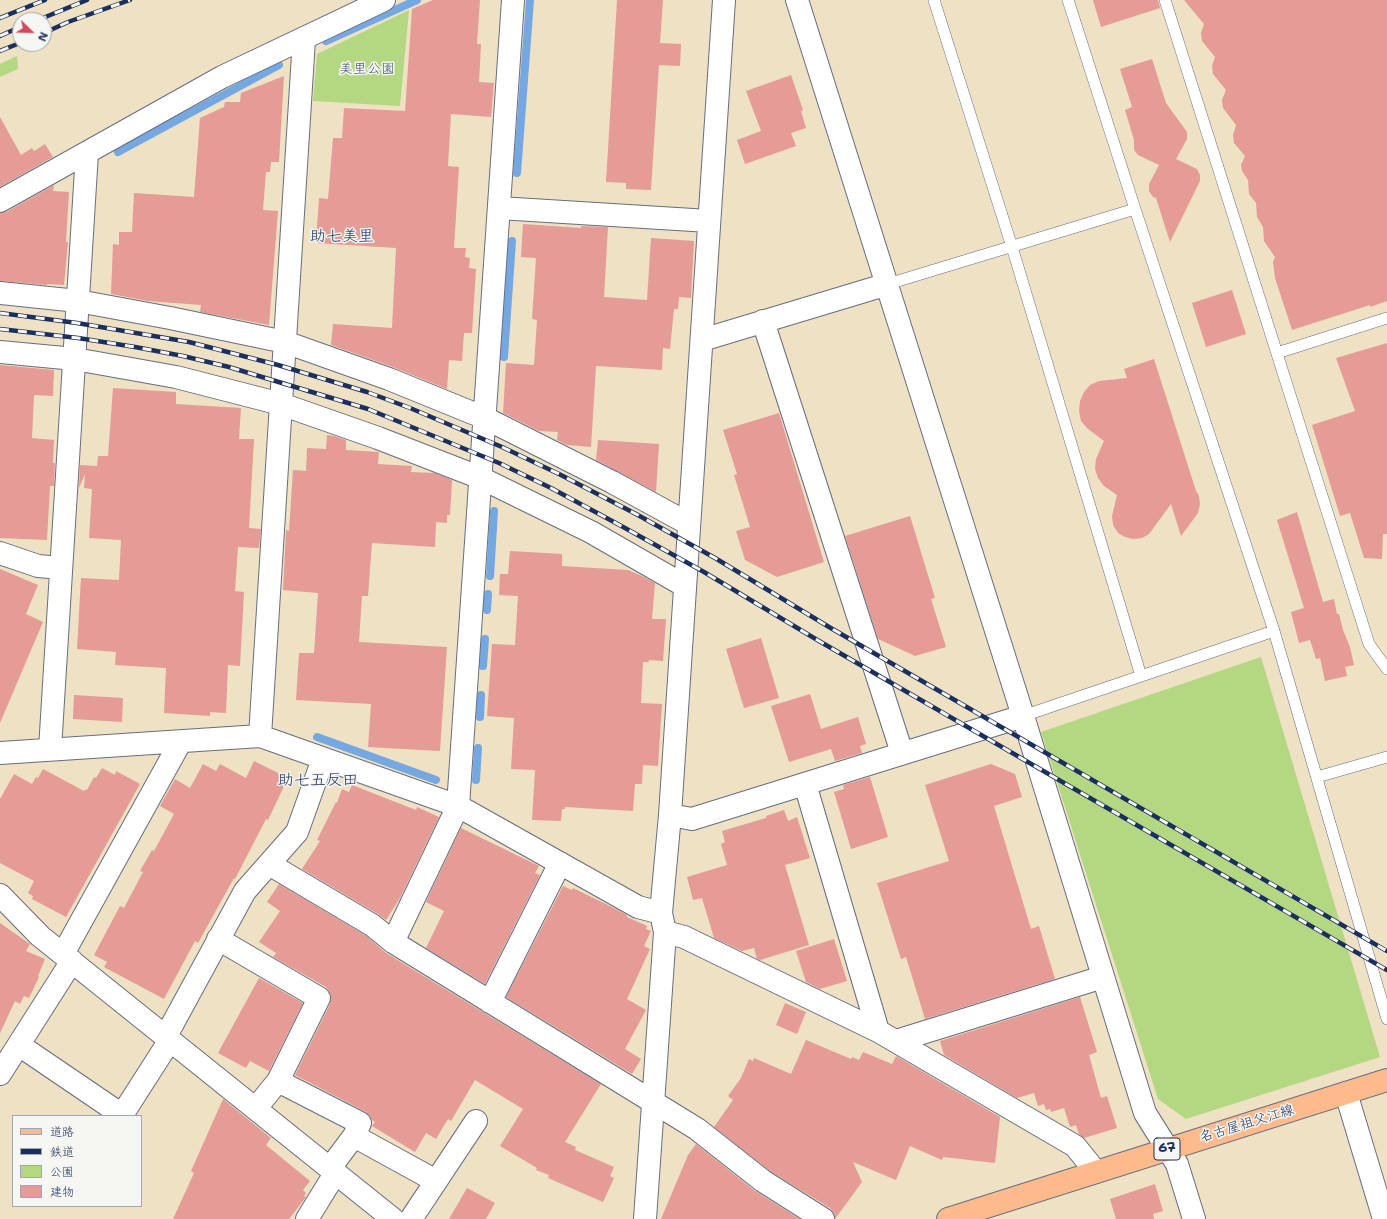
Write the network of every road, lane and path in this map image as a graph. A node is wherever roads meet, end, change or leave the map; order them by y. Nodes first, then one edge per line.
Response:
1 (384, 0) edge
2 (513, 0) edge
3 (724, 0) edge
4 (797, 0) edge
5 (934, 0) edge
6 (1068, 0) edge
7 (1165, 0) edge
8 (304, 39) junction
9 (87, 153) junction
10 (0, 201) edge
11 (499, 208) junction
12 (1135, 210) junction
13 (710, 221) junction
14 (1012, 247) junction
15 (888, 284) junction
16 (0, 293) edge
17 (78, 301) junction
18 (1387, 318) edge
19 (763, 321) junction
20 (702, 340) junction
21 (285, 342) junction
22 (0, 352) edge
23 (1277, 352) junction
24 (75, 360) junction
25 (281, 404) junction
26 (485, 418) junction
27 (481, 478) junction
28 (689, 524) junction
29 (0, 553) edge
30 (61, 568) junction
31 (686, 586) junction
32 (1274, 631) junction
33 (1387, 669) edge
34 (1141, 676) junction
35 (1023, 716) junction
36 (260, 736) junction
37 (181, 741) junction
38 (50, 749) junction
39 (0, 753) edge
40 (902, 753) junction
41 (1387, 756) edge
42 (323, 759) junction
43 (1316, 777) junction
44 (805, 784) junction
45 (458, 806) junction
46 (670, 815) junction
47 (560, 863) junction
48 (269, 864) junction
49 (0, 895) edge
50 (663, 922) junction
51 (218, 939) junction
52 (393, 942) junction
53 (68, 958) junction
54 (1103, 976) junction
55 (490, 1002) junction
56 (1387, 1019) edge
57 (887, 1036) junction
58 (168, 1038) junction
59 (12, 1045) edge
60 (0, 1074) edge
61 (1387, 1080) edge
62 (278, 1081) junction
63 (1346, 1093) junction
64 (654, 1102) junction
65 (256, 1108) junction
66 (114, 1113) edge
67 (476, 1121) dead end
68 (354, 1136) junction
69 (1167, 1149) junction
70 (333, 1170) junction
71 (1096, 1172) junction
72 (436, 1181) junction
73 (307, 1219) edge
74 (393, 1219) edge
75 (411, 1219) edge
76 (645, 1219) edge
77 (823, 1219) edge
78 (948, 1219) edge
79 (1194, 1219) edge
80 (1384, 1219) edge

1 - 8 street
2 - 11 street
3 - 13 street
4 - 15 street
5 - 14 lane
6 - 12 lane
7 - 23 lane
8 - 9 street
8 - 21 street
9 - 10 street
9 - 17 street
11 - 13 street
11 - 26 street
12 - 14 lane
12 - 32 lane
13 - 20 street
14 - 15 lane
14 - 34 lane
15 - 19 street
15 - 35 street
16 - 17 street
17 - 21 street
17 - 24 street
18 - 23 lane
19 - 20 street
19 - 40 street
20 - 28 street
21 - 25 street
21 - 26 street
22 - 24 street
23 - 33 lane
24 - 25 street
24 - 30 street
25 - 27 street
25 - 36 street
26 - 27 street
26 - 28 street
27 - 31 street
27 - 45 street
28 - 31 street
29 - 30 street
30 - 38 street
31 - 46 street
32 - 34 lane
32 - 43 lane
34 - 35 lane
35 - 40 street
35 - 54 street
36 - 37 street
36 - 42 street
37 - 38 street
37 - 53 street
38 - 39 street
40 - 44 street
41 - 43 lane
42 - 45 street
42 - 48 street
43 - 56 lane
44 - 46 street
44 - 57 street
45 - 47 street
45 - 52 street
46 - 50 street
47 - 50 street
47 - 55 street
48 - 51 street
48 - 52 street
49 - 53 street
50 - 57 street
50 - 64 street
51 - 58 street
51 - 62 street
52 - 55 street
53 - 58 street
53 - 59 street
54 - 57 street
54 - 69 street
55 - 64 street
57 - 71 street
58 - 65 street
58 - 66 street
59 - 60 street
59 - 66 street
61 - 63 main road, 名古屋祖父江線 / 67
62 - 65 street
62 - 68 street
63 - 69 main road, 名古屋祖父江線 / 67
63 - 80 street
64 - 76 street
64 - 77 street
65 - 70 street
67 - 72 street
68 - 70 street
68 - 72 street
69 - 71 main road, 名古屋祖父江線 / 67
69 - 79 street
70 - 73 street
70 - 74 street
71 - 78 main road, 名古屋祖父江線 / 67
72 - 75 street

